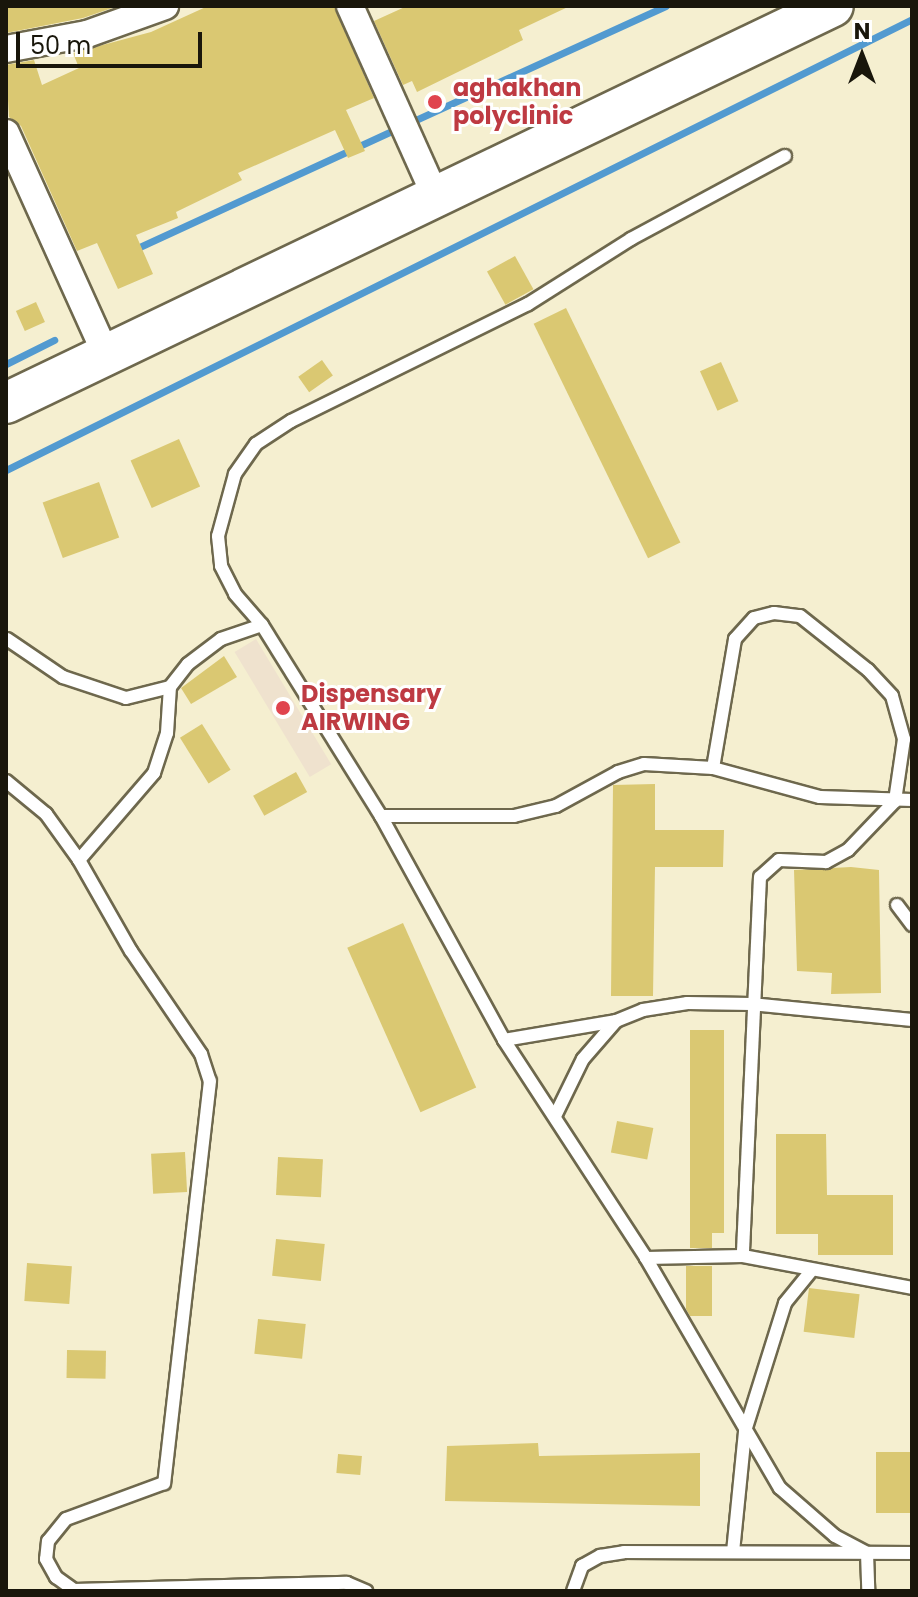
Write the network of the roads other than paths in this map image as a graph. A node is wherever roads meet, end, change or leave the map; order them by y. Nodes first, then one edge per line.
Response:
1 (165, 6) edge
2 (350, 6) edge
3 (833, 6) edge
4 (6, 49) edge
5 (6, 133) edge
6 (785, 156) dead end
7 (435, 195) junction
8 (106, 354) junction
9 (6, 403) edge
10 (262, 625) junction
11 (7, 639) edge
12 (170, 687) junction
13 (713, 768) junction
14 (6, 781) edge
15 (912, 800) edge
16 (895, 801) junction
17 (381, 816) junction
18 (79, 860) junction
19 (897, 905) dead end
20 (912, 925) edge
21 (751, 1004) junction
22 (912, 1020) edge
23 (616, 1021) junction
24 (504, 1040) junction
25 (556, 1114) junction
26 (743, 1256) junction
27 (646, 1258) junction
28 (811, 1271) junction
29 (912, 1288) edge
30 (745, 1431) junction
31 (733, 1552) junction
32 (867, 1553) junction
33 (912, 1553) edge
34 (366, 1591) edge
35 (573, 1591) edge
36 (868, 1591) edge

1 - 4 street
2 - 7 street
3 - 7 main road
5 - 8 street
6 - 10 lane
7 - 8 main road
8 - 9 main road
10 - 12 lane
10 - 17 lane
11 - 12 lane
12 - 18 lane
13 - 16 lane
13 - 16 lane
13 - 17 lane
14 - 18 lane
15 - 16 lane
16 - 21 lane
17 - 24 lane
18 - 34 lane
19 - 20 lane
21 - 22 lane
21 - 23 lane
21 - 26 lane
23 - 24 lane
23 - 25 lane
24 - 25 lane
25 - 27 lane
26 - 27 lane
26 - 28 lane
27 - 30 lane
28 - 29 lane
28 - 30 lane
30 - 31 lane
30 - 32 lane
31 - 32 lane
31 - 35 lane
32 - 33 lane
32 - 36 lane

